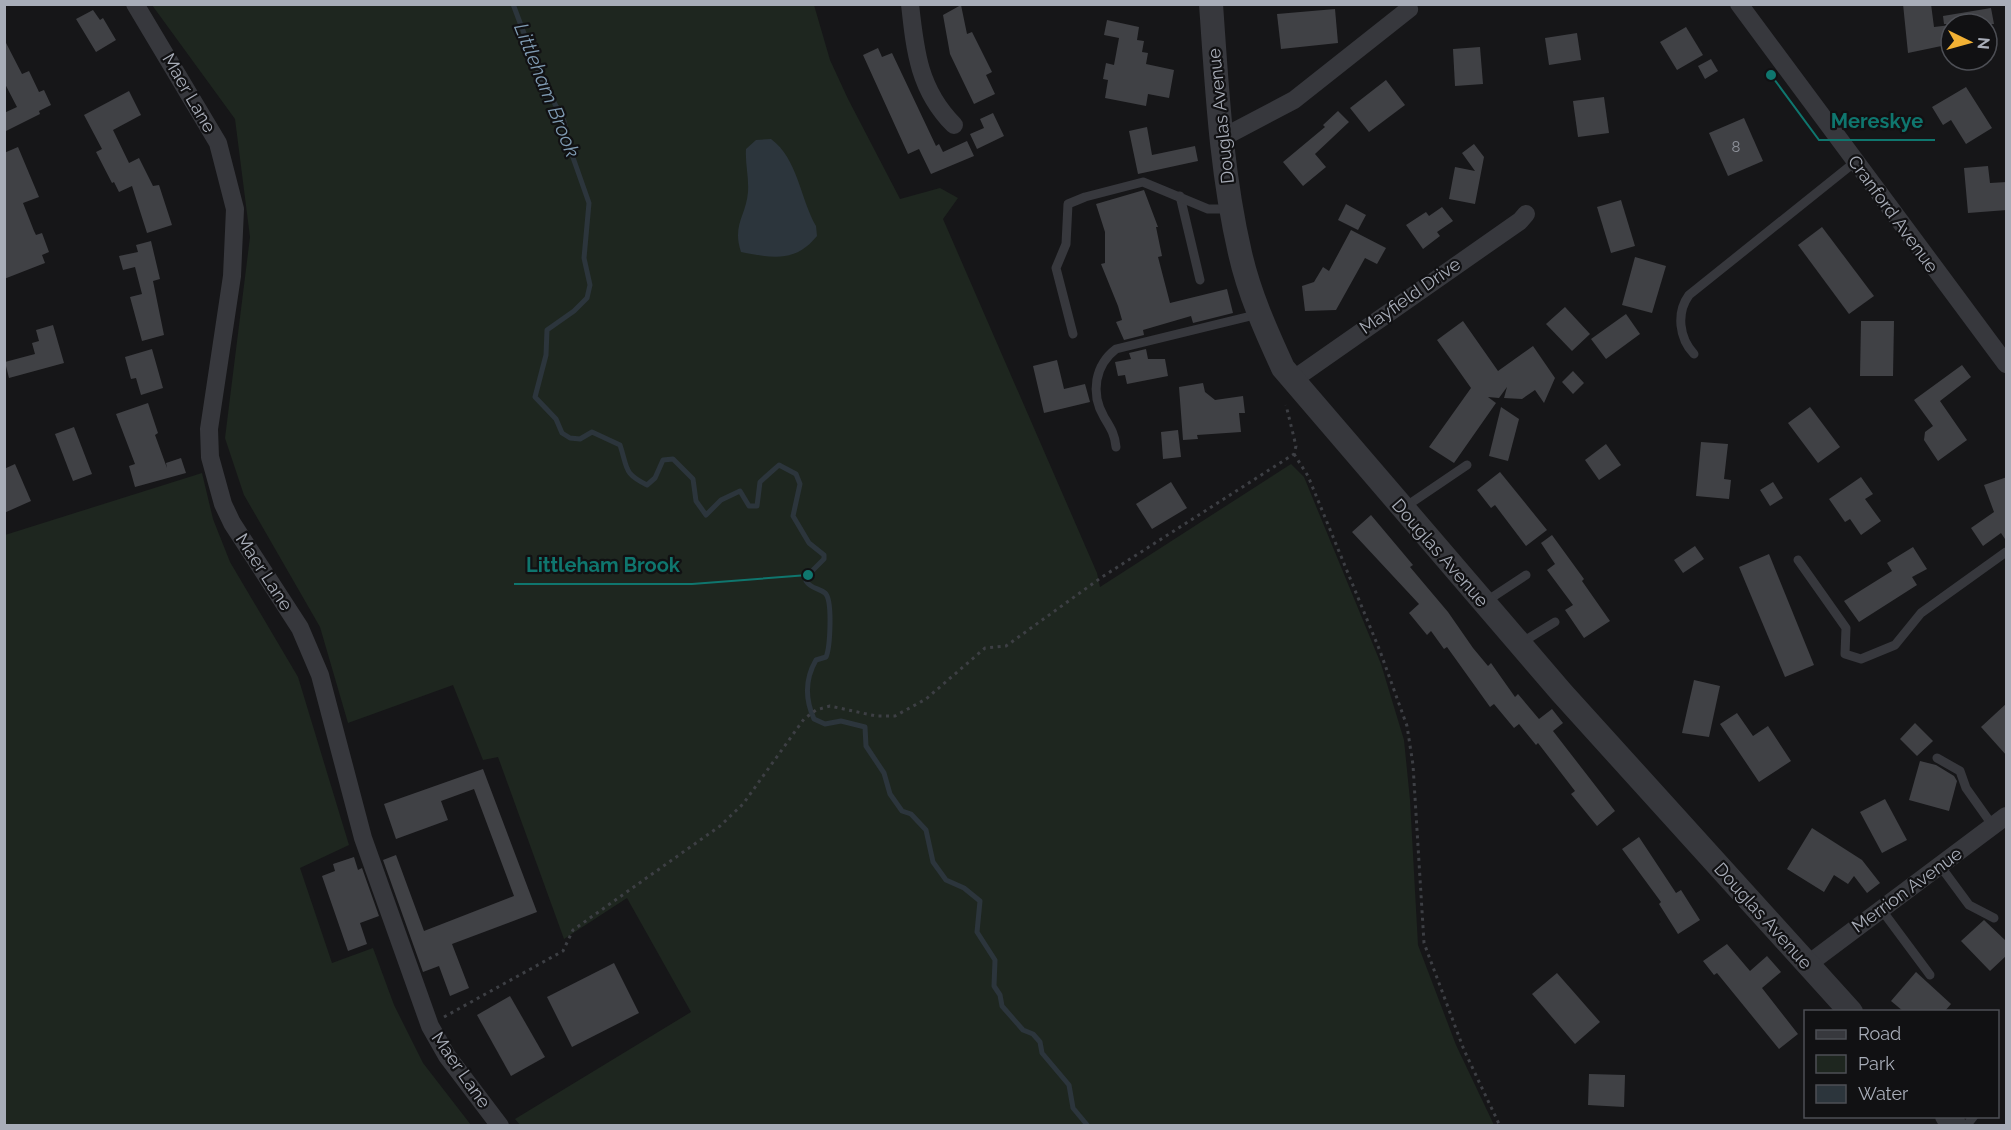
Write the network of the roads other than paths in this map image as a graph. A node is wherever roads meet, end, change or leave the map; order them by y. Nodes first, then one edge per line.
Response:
1 (135, 4) edge
2 (910, 4) edge
3 (1211, 4) edge
4 (1407, 4) edge
5 (1739, 4) edge
6 (954, 125) dead end
7 (1220, 139) junction
8 (1855, 162) junction
9 (1180, 196) junction
10 (1231, 209) junction
11 (1526, 214) dead end
12 (1200, 279) dead end
13 (1259, 314) junction
14 (1073, 334) dead end
15 (1694, 354) dead end
16 (2007, 364) edge
17 (1289, 389) junction
18 (1116, 447) dead end
19 (1467, 465) dead end
20 (1402, 509) junction
21 (2007, 552) edge
22 (1798, 560) dead end
23 (1526, 575) dead end
24 (1484, 603) junction
25 (1555, 622) dead end
26 (1519, 644) junction
27 (1937, 758) dead end
28 (2000, 821) edge
29 (1941, 867) junction
30 (1881, 909) junction
31 (1994, 918) dead end
32 (1807, 965) junction
33 (1930, 975) dead end
34 (1850, 1010) edge
35 (500, 1125) edge

1 - 35 street, Maer Lane
2 - 6 street
3 - 7 street, Douglas Avenue
4 - 7 street
5 - 8 street, Cranford Avenue
7 - 10 street, Douglas Avenue
8 - 15 lane
8 - 16 street, Cranford Avenue
9 - 10 lane
9 - 12 lane
9 - 14 lane
10 - 13 street, Douglas Avenue
11 - 17 street, Mayfield Drive
13 - 17 street, Douglas Avenue
13 - 18 lane
17 - 20 street, Douglas Avenue
19 - 20 lane
20 - 24 street, Douglas Avenue
21 - 22 lane
23 - 24 lane
24 - 26 street, Douglas Avenue
25 - 26 lane
26 - 32 street, Douglas Avenue
27 - 28 lane
28 - 29 street, Merrion Avenue
29 - 30 street, Merrion Avenue
29 - 31 lane
30 - 32 street, Merrion Avenue
30 - 33 lane
32 - 34 street, Douglas Avenue

